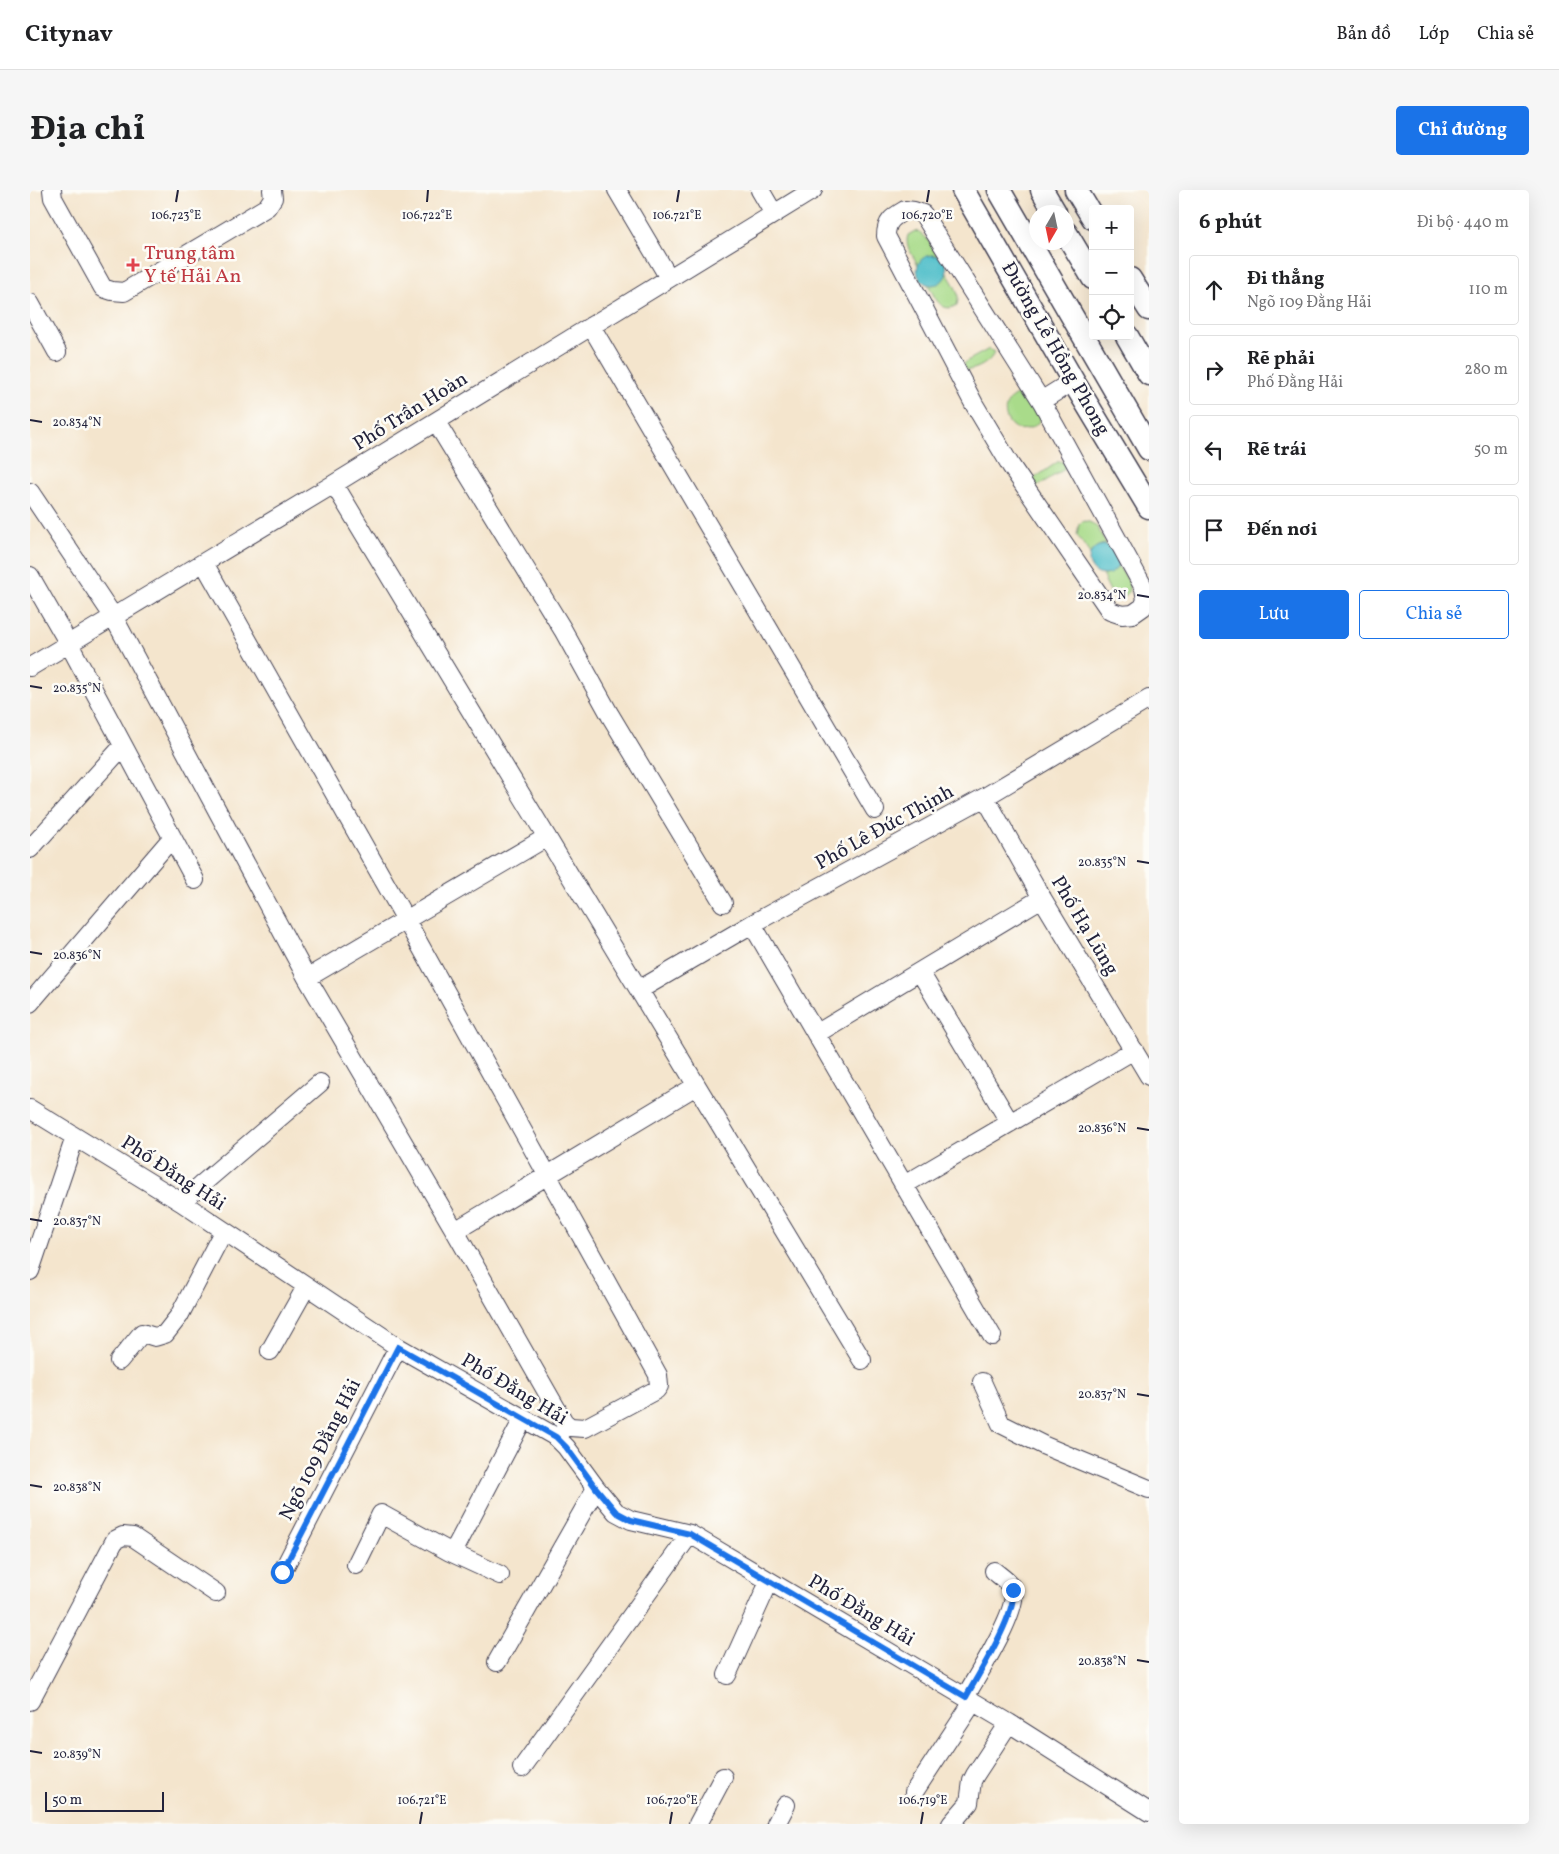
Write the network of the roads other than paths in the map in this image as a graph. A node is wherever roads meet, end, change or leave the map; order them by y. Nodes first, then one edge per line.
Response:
1 (52, 190) edge
2 (272, 190) edge
3 (617, 190) edge
4 (760, 190) edge
5 (813, 190) edge
6 (963, 190) edge
7 (999, 190) edge
8 (1042, 190) edge
9 (1076, 190) edge
10 (1051, 205) edge
11 (1089, 211) edge
12 (774, 214) junction
13 (1074, 246) edge
14 (1089, 271) edge
15 (669, 278) junction
16 (1134, 285) edge
17 (30, 303) edge
18 (1149, 309) edge
19 (591, 326) junction
20 (1129, 340) edge
21 (57, 352) dead end
22 (1149, 374) edge
23 (1073, 381) junction
24 (1042, 402) junction
25 (436, 422) junction
26 (1149, 449) edge
27 (334, 484) junction
28 (30, 492) edge
29 (1149, 508) edge
30 (204, 563) junction
31 (30, 576) edge
32 (112, 616) junction
33 (69, 644) junction
34 (30, 667) edge
35 (1149, 699) edge
36 (123, 746) junction
37 (985, 797) junction
38 (875, 810) dead end
39 (547, 837) junction
40 (172, 839) junction
41 (30, 849) edge
42 (195, 880) dead end
43 (1042, 898) junction
44 (723, 903) dead end
45 (406, 920) junction
46 (752, 924) junction
47 (920, 972) junction
48 (307, 978) junction
49 (639, 990) junction
50 (30, 1002) edge
51 (816, 1034) junction
52 (1134, 1050) junction
53 (1149, 1076) edge
54 (320, 1084) dead end
55 (696, 1086) junction
56 (30, 1108) edge
57 (1010, 1123) junction
58 (75, 1137) junction
59 (547, 1175) junction
60 (904, 1185) junction
61 (181, 1202) junction
62 (455, 1231) junction
63 (223, 1232) junction
64 (30, 1271) edge
65 (306, 1288) junction
66 (992, 1336) dead end
67 (398, 1347) junction
68 (270, 1351) dead end
69 (862, 1360) dead end
70 (119, 1361) dead end
71 (982, 1382) dead end
72 (523, 1419) junction
73 (596, 1488) junction
74 (1149, 1489) edge
75 (690, 1534) junction
76 (450, 1552) junction
77 (356, 1565) dead end
78 (994, 1571) dead end
79 (282, 1572) dead end
80 (500, 1575) dead end
81 (769, 1582) junction
82 (216, 1593) dead end
83 (497, 1662) dead end
84 (727, 1675) dead end
85 (969, 1700) junction
86 (30, 1701) edge
87 (1009, 1723) junction
88 (522, 1768) dead end
89 (723, 1777) dead end
90 (914, 1792) dead end
91 (786, 1805) dead end
92 (1149, 1812) edge
93 (698, 1824) edge
94 (776, 1824) edge
95 (951, 1824) edge

1 - 2 street
3 - 15 street
4 - 12 street
5 - 12 street, Phố Trần Hoàn
6 - 23 main road, Đường Lê Hồng Phong
7 - 26 main road, Đường Lê Hồng Phong
8 - 10 main road
9 - 11 main road
12 - 15 street, Phố Trần Hoàn
13 - 14 main road
15 - 19 street, Phố Trần Hoàn
16 - 18 main road
17 - 21 street
19 - 25 street, Phố Trần Hoàn
19 - 38 street
20 - 22 main road
23 - 24 street
23 - 29 main road, Đường Lê Hồng Phong
24 - 24 street
25 - 27 street, Phố Trần Hoàn
25 - 44 street
27 - 30 street, Phố Trần Hoàn
27 - 39 street
28 - 32 street
30 - 32 street, Phố Trần Hoàn
30 - 45 street
31 - 33 street
32 - 33 street, Phố Trần Hoàn
32 - 48 street
33 - 34 street, Phố Trần Hoàn
33 - 36 street
35 - 37 street, Phố Lê Đức Thịnh
36 - 40 street
36 - 41 street
37 - 43 street, Phố Hạ Lũng
37 - 46 street, Phố Lê Đức Thịnh
39 - 45 street
39 - 49 street
40 - 42 street
40 - 50 street
43 - 47 street
43 - 52 street, Phố Hạ Lũng
45 - 48 street
45 - 59 street
46 - 49 street, Phố Lê Đức Thịnh
46 - 51 street
47 - 51 street
47 - 57 street
48 - 62 street
49 - 55 street
51 - 60 street
52 - 53 street, Phố Hạ Lũng
52 - 57 street
54 - 61 street
55 - 59 street
55 - 69 street
56 - 58 street, Phố Đằng Hải
57 - 60 street
58 - 61 street, Phố Đằng Hải
58 - 64 street
59 - 62 street
59 - 62 street
60 - 66 street
61 - 63 street, Phố Đằng Hải
63 - 65 street, Phố Đằng Hải
63 - 70 street
65 - 67 street, Phố Đằng Hải
65 - 68 street
67 - 72 street, Phố Đằng Hải
67 - 79 street, Ngõ 109 Đằng Hải
71 - 74 street
72 - 73 street, Phố Đằng Hải
72 - 76 street
73 - 75 street, Phố Đằng Hải
73 - 83 street
75 - 81 street, Phố Đằng Hải
75 - 88 street
76 - 77 street
76 - 80 street
78 - 85 street
81 - 84 street
81 - 85 street, Phố Đằng Hải
82 - 86 street
85 - 87 street, Phố Đằng Hải
85 - 90 street
87 - 92 street, Phố Đằng Hải
87 - 95 street
89 - 93 street
91 - 94 street

